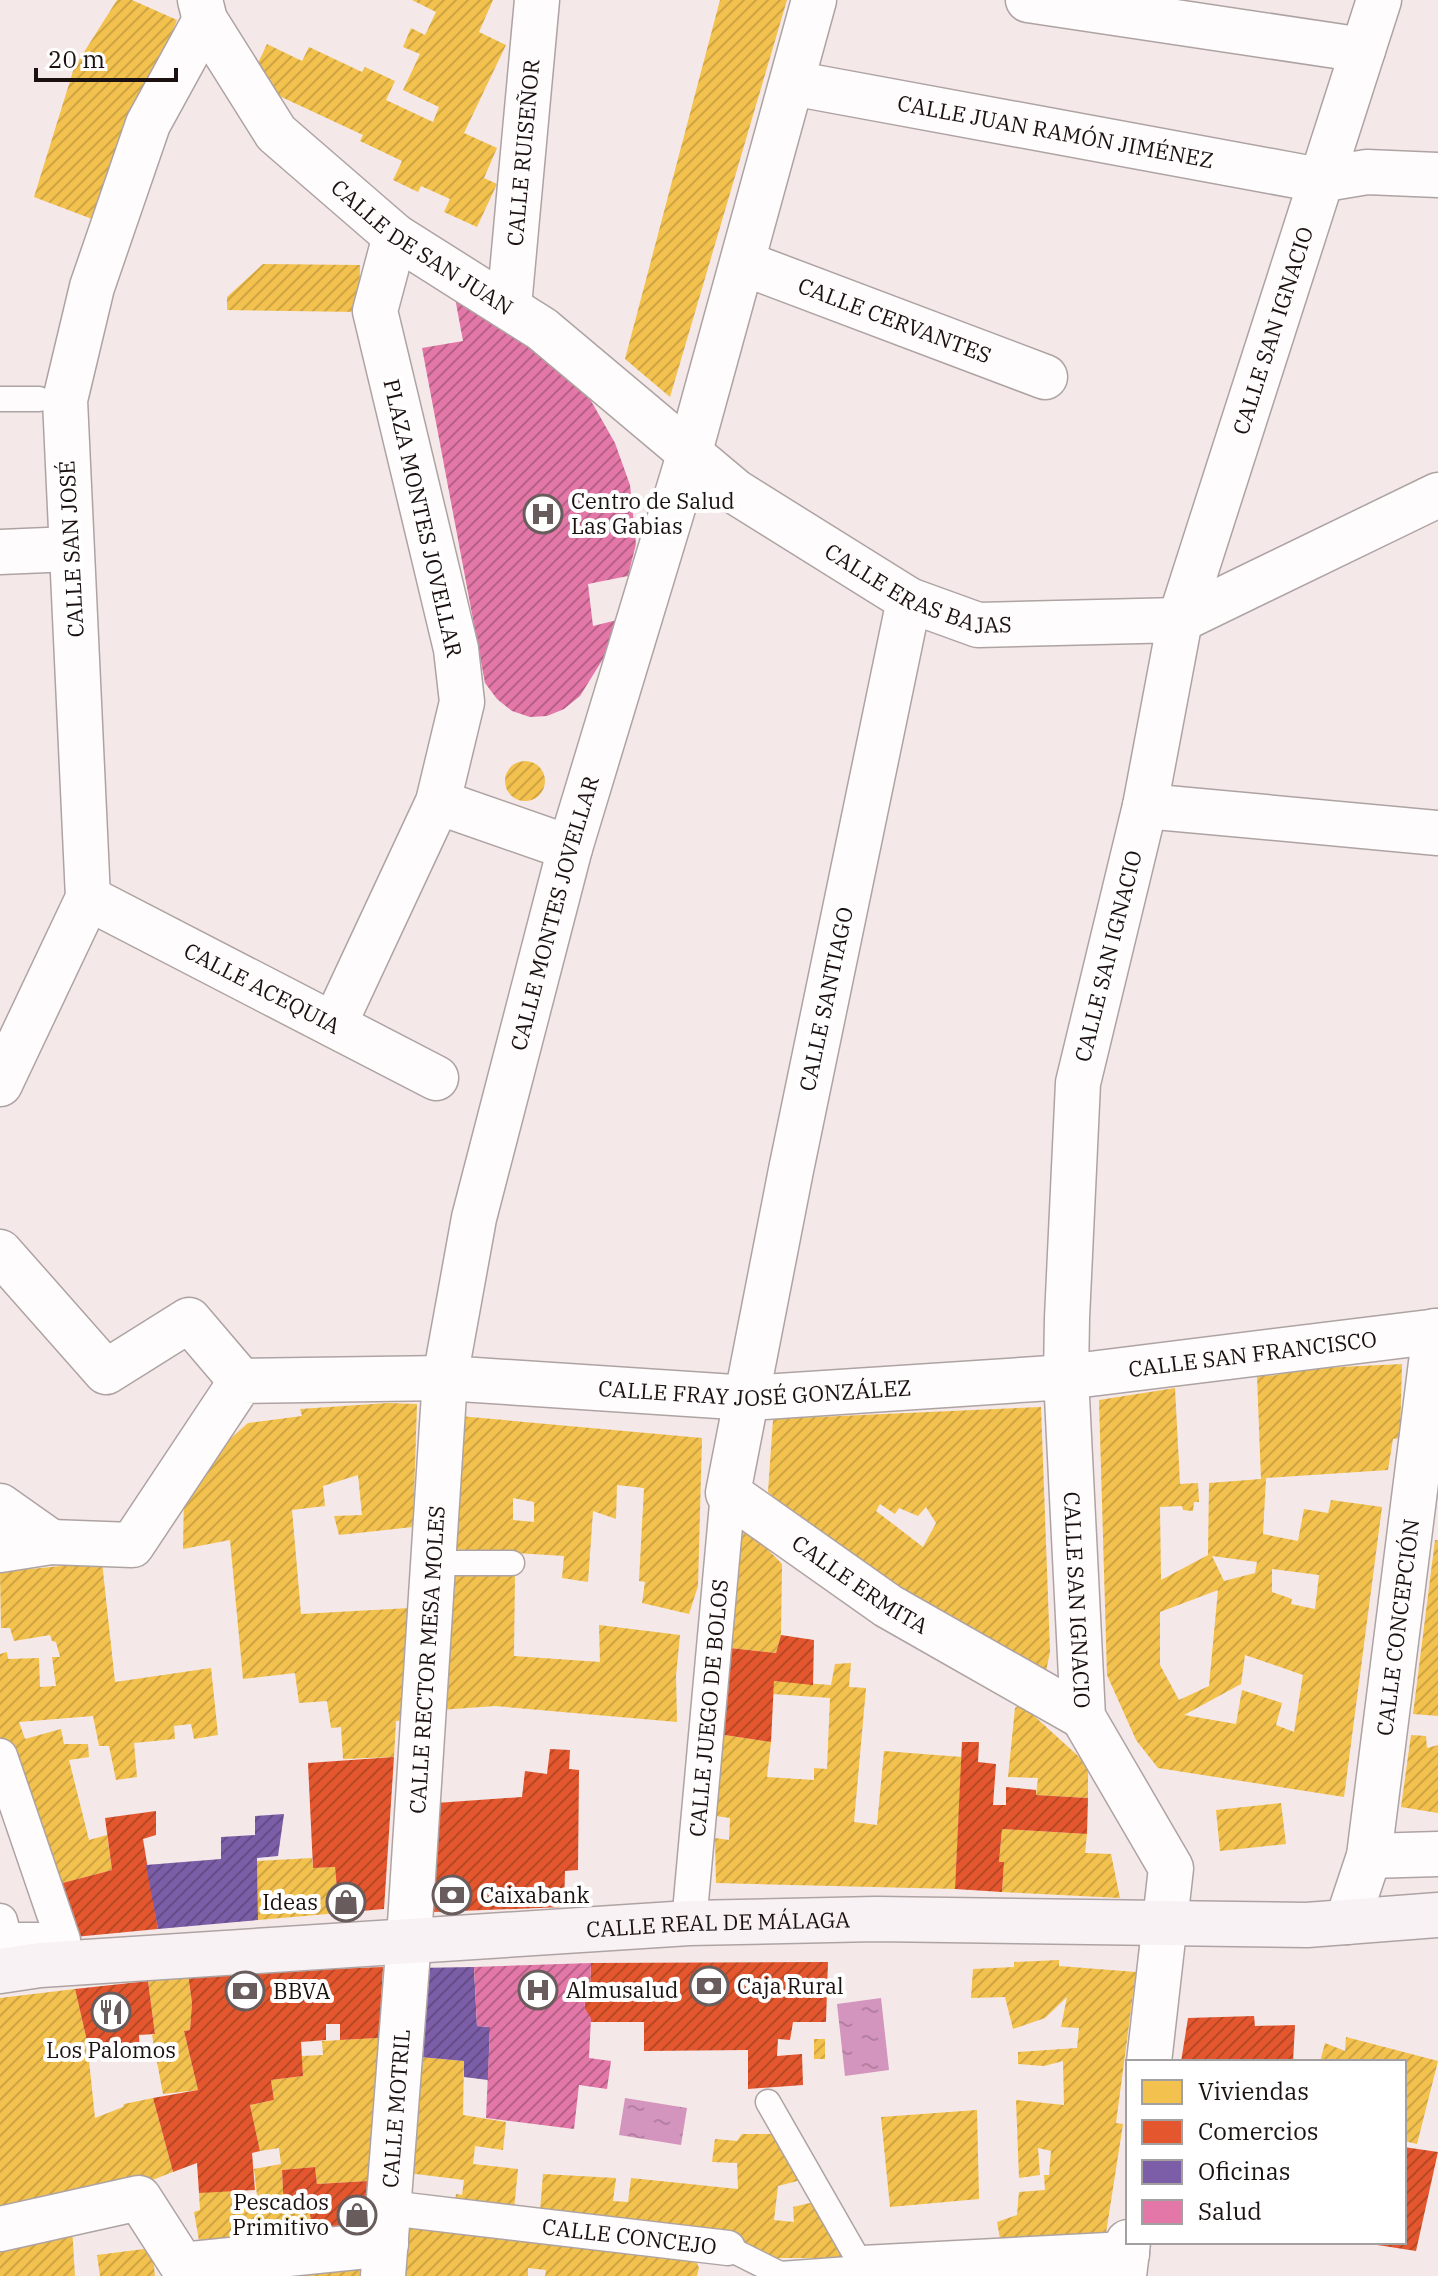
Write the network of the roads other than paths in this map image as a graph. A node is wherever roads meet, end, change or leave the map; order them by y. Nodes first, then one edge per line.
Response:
1 (537, 0) edge
2 (814, 0) edge
3 (1028, 0) edge
4 (1379, 0) edge
5 (202, 10) edge
6 (1363, 50) junction
7 (792, 83) junction
8 (1438, 175) edge
9 (1319, 180) junction
10 (395, 236) junction
11 (743, 263) junction
12 (509, 306) junction
13 (1045, 377) dead end
14 (0, 399) edge
15 (39, 399) dead end
16 (689, 455) junction
17 (1438, 495) edge
18 (71, 549) junction
19 (0, 552) edge
20 (909, 600) junction
21 (1180, 620) junction
22 (438, 802) junction
23 (1145, 806) junction
24 (1438, 833) edge
25 (570, 848) junction
26 (88, 898) junction
27 (334, 1025) junction
28 (436, 1078) dead end
29 (0, 1084) edge
30 (0, 1252) edge
31 (1436, 1331) edge
32 (1066, 1377) junction
33 (445, 1378) junction
34 (241, 1381) junction
35 (749, 1398) junction
36 (728, 1493) junction
37 (0, 1506) edge
38 (51, 1542) junction
39 (0, 1550) edge
40 (433, 1563) junction
41 (512, 1563) dead end
42 (1083, 1717) junction
43 (0, 1756) edge
44 (1438, 1854) edge
45 (1369, 1856) junction
46 (1438, 1915) edge
47 (0, 1921) edge
48 (1347, 1922) junction
49 (689, 1923) junction
50 (1166, 1923) junction
51 (409, 1939) junction
52 (0, 1971) edge
53 (1149, 2060) edge
54 (768, 2102) dead end
55 (0, 2229) edge
56 (386, 2243) edge
57 (728, 2248) joint
58 (1127, 2257) edge
59 (863, 2268) junction

1 - 12 street, CALLE RUISEÑOR
2 - 7 street
3 - 6 street
4 - 6 street, CALLE SAN IGNACIO
5 - 10 street, CALLE DE SAN JUAN
5 - 18 street, CALLE SAN JOSÉ
6 - 9 street, CALLE SAN IGNACIO
7 - 9 street, CALLE JUAN RAMÓN JIMÉNEZ
7 - 11 street
8 - 9 street, CALLE JUAN RAMÓN JIMÉNEZ
9 - 21 street, CALLE SAN IGNACIO
10 - 12 street, CALLE DE SAN JUAN
10 - 22 street, PLAZA MONTES JOVELLAR
11 - 13 street, CALLE CERVANTES
11 - 16 street
12 - 16 street, CALLE DE SAN JUAN
14 - 15 lane
16 - 20 street, CALLE ERAS BAJAS
16 - 25 street, CALLE MONTES JOVELLAR
17 - 21 street
18 - 19 street
18 - 26 street, CALLE SAN JOSÉ
20 - 21 street, CALLE ERAS BAJAS
20 - 35 street, CALLE SANTIAGO
21 - 23 street, CALLE SAN IGNACIO
22 - 25 street
22 - 27 street, PLAZA MONTES JOVELLAR
23 - 24 street
23 - 32 street, CALLE SAN IGNACIO
25 - 33 street, CALLE MONTES JOVELLAR
26 - 27 street, CALLE ACEQUIA
26 - 29 street, CALLE SAN JOSÉ
27 - 28 street, CALLE ACEQUIA
30 - 34 street
31 - 32 street, CALLE SAN FRANCISCO
31 - 45 street, CALLE CONCEPCIÓN
32 - 35 street, CALLE FRAY JOSÉ GONZÁLEZ
32 - 42 street, CALLE SAN IGNACIO
33 - 34 street, CALLE FRAY JOSÉ GONZÁLEZ
33 - 35 street, CALLE FRAY JOSÉ GONZÁLEZ
33 - 40 street, CALLE RECTOR MESA MOLES
34 - 38 street
35 - 36 street
36 - 42 street, CALLE ERMITA
36 - 49 street, CALLE JUEGO DE BOLOS
37 - 38 street
38 - 39 street
40 - 41 lane
40 - 51 street, CALLE RECTOR MESA MOLES
42 - 50 street, CALLE SAN IGNACIO
43 - 47 street
44 - 45 street
45 - 48 street, CALLE CONCEPCIÓN
46 - 48 main road, CALLE REAL DE MÁLAGA
48 - 50 main road, CALLE REAL DE MÁLAGA
49 - 50 main road, CALLE REAL DE MÁLAGA
49 - 51 main road, CALLE REAL DE MÁLAGA
50 - 53 street, CALLE SAN IGNACIO
51 - 52 main road, CALLE REAL DE MÁLAGA
51 - 56 street, CALLE MOTRIL
54 - 59 lane
55 - 56 street
56 - 57 street, CALLE CONCEJO
57 - 59 lane, CALLE CONCEJO
58 - 59 street, CALLE CONCEJO

